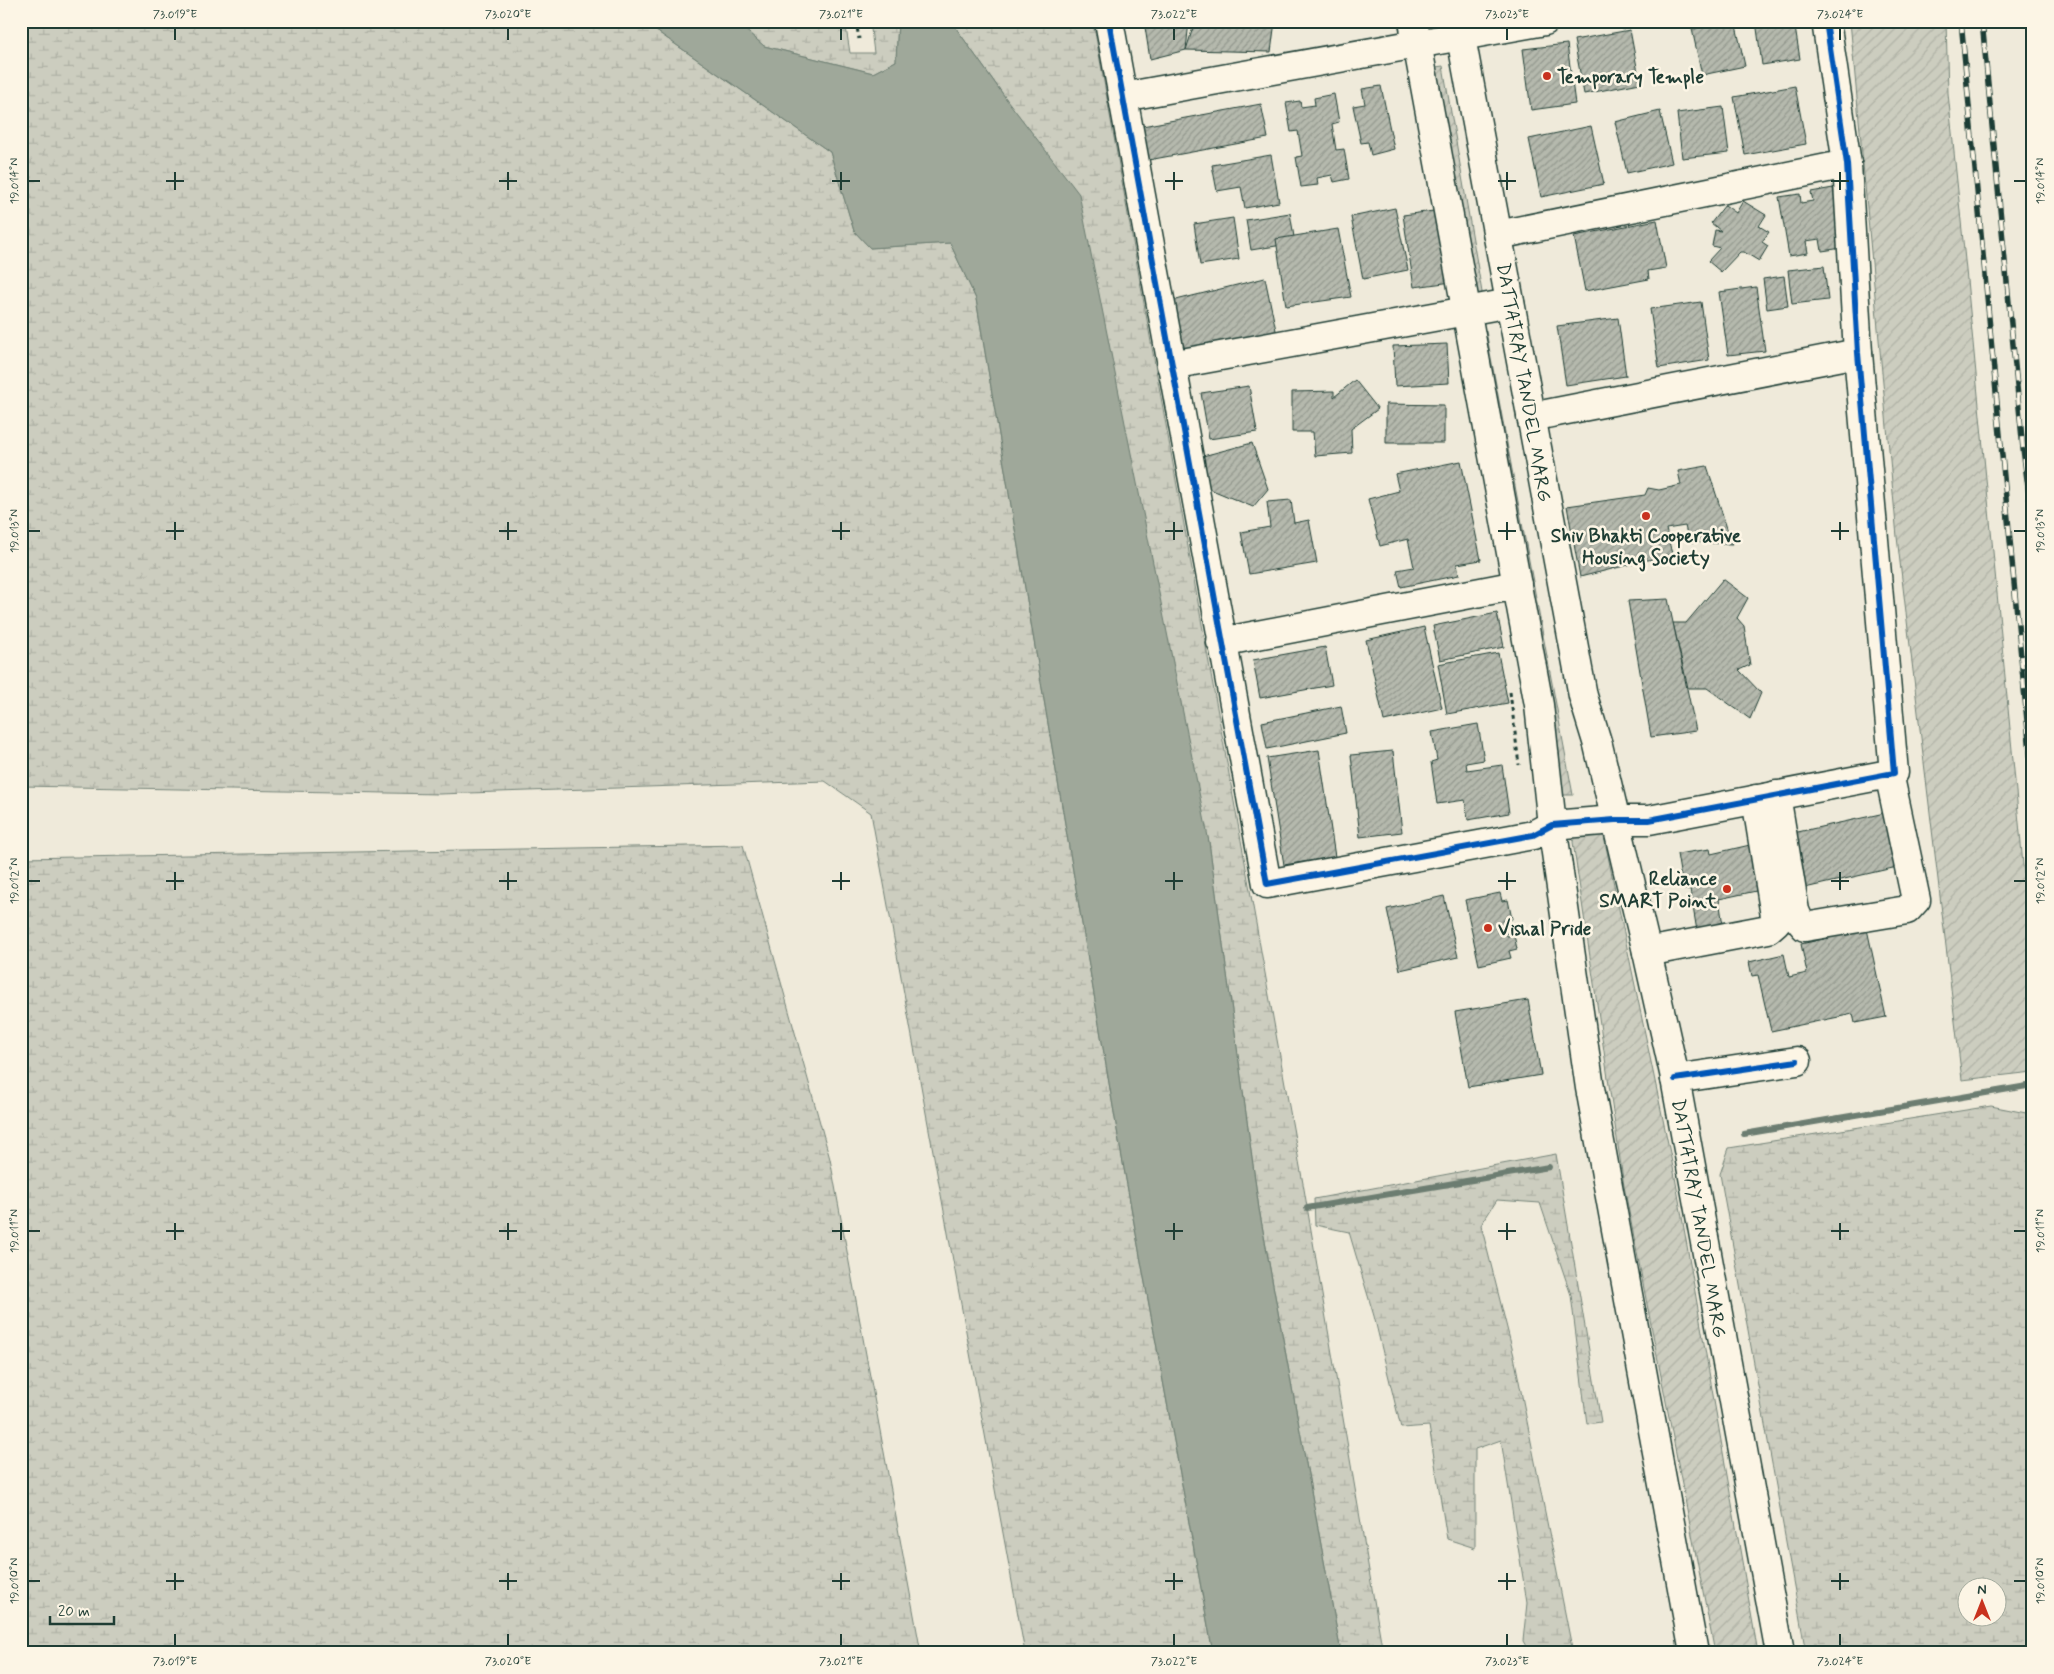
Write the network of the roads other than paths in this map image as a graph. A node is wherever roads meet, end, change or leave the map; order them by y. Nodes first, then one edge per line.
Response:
1 (1109, 21) edge
2 (1545, 21) edge
3 (1826, 21) edge
4 (1460, 29) edge
5 (1415, 33) edge
6 (1123, 98) junction
7 (1847, 164) junction
8 (1498, 235) junction
9 (1510, 303) junction
10 (1466, 311) junction
11 (1858, 353) junction
12 (1171, 365) junction
13 (1531, 417) junction
14 (1517, 585) junction
15 (1221, 642) junction
16 (1888, 773) junction
17 (1766, 797) junction
18 (1614, 820) junction
19 (1552, 824) junction
20 (1832, 930) dead end
21 (1650, 960) junction
22 (1797, 1061) dead end
23 (1675, 1079) junction
24 (1694, 1653) edge
25 (1780, 1653) edge

1 - 6 street
2 - 4 street
3 - 7 street
4 - 5 street
4 - 8 street, DATTATRAY TANDEL MARG
5 - 6 street
5 - 10 street
6 - 12 street
7 - 8 street
7 - 11 street
8 - 9 street, DATTATRAY TANDEL MARG
9 - 10 street
9 - 13 street, DATTATRAY TANDEL MARG
10 - 12 street
10 - 14 street
11 - 13 street
11 - 16 street
12 - 15 street
13 - 18 street, DATTATRAY TANDEL MARG
14 - 15 street
14 - 19 street
15 - 19 street
16 - 17 street
16 - 17 street
17 - 18 street
17 - 21 street
18 - 19 street
18 - 21 street, DATTATRAY TANDEL MARG
19 - 24 street
20 - 21 street
21 - 23 street, DATTATRAY TANDEL MARG
22 - 23 street
23 - 25 street, DATTATRAY TANDEL MARG

